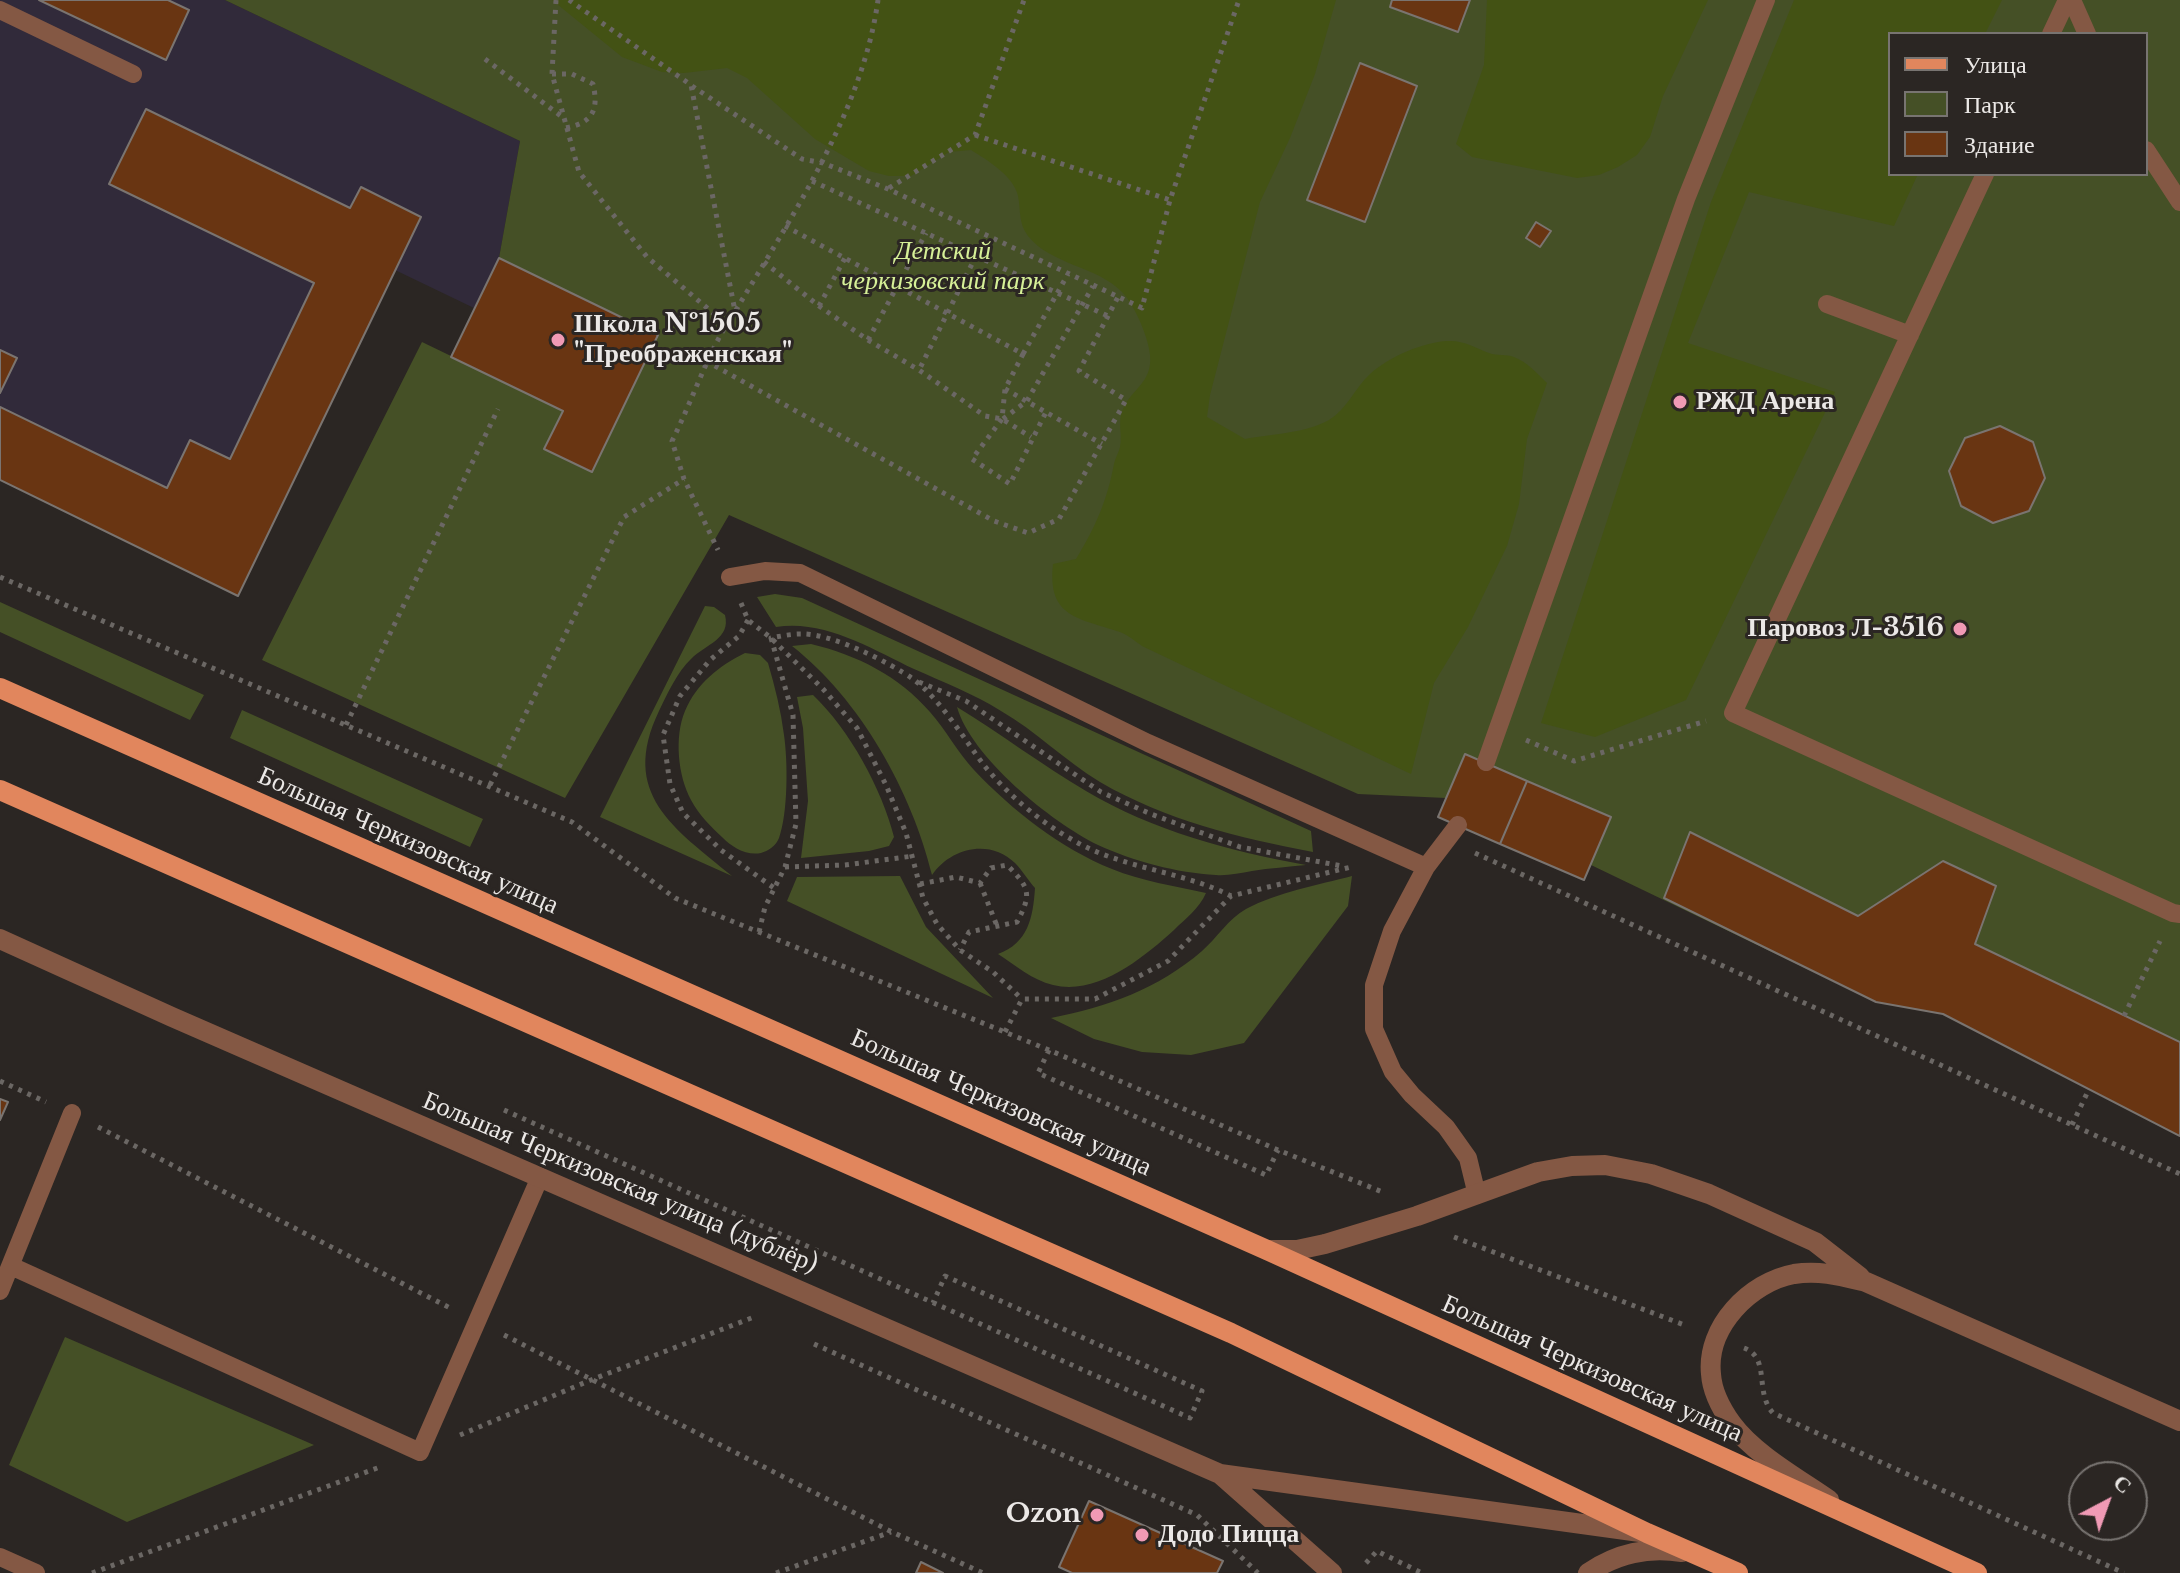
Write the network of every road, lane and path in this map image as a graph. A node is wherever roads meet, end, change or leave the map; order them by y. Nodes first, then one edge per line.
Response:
1 (556, 0) edge
2 (569, 0) edge
3 (878, 0) edge
4 (1024, 0) edge
5 (1239, 0) edge
6 (1766, 0) edge
7 (2069, 0) edge
8 (0, 10) edge
9 (2052, 32) edge
10 (2086, 32) edge
11 (485, 59) dead end
12 (133, 74) dead end
13 (552, 74) junction
14 (691, 85) junction
15 (562, 117) junction
16 (565, 128) junction
17 (975, 135) junction
18 (2148, 153) edge
19 (823, 163) junction
20 (1984, 176) edge
21 (812, 181) junction
22 (888, 189) junction
23 (1170, 200) junction
24 (2180, 202) edge
25 (785, 226) junction
26 (926, 233) junction
27 (976, 256) junction
28 (845, 258) junction
29 (764, 262) junction
30 (1069, 274) junction
31 (897, 286) junction
32 (1093, 286) junction
33 (1058, 293) junction
34 (1118, 297) junction
35 (1083, 304) junction
36 (1827, 304) dead end
37 (819, 306) junction
38 (735, 311) junction
39 (947, 313) junction
40 (1108, 316) junction
41 (726, 324) junction
42 (1910, 335) junction
43 (868, 340) junction
44 (1023, 354) junction
45 (706, 361) junction
46 (919, 370) junction
47 (1005, 389) junction
48 (1027, 401) junction
49 (498, 409) dead end
50 (1046, 412) junction
51 (1002, 419) junction
52 (1031, 437) junction
53 (1102, 444) junction
54 (684, 479) junction
55 (0, 577) edge
56 (730, 577) junction
57 (748, 620) junction
58 (771, 638) junction
59 (915, 680) junction
60 (0, 688) edge
61 (1733, 713) junction
62 (346, 725) junction
63 (1499, 728) junction
64 (1486, 762) dead end
65 (490, 785) junction
66 (0, 790) edge
67 (1453, 833) joint
68 (1398, 855) junction
69 (913, 856) junction
70 (785, 867) junction
71 (1348, 867) junction
72 (1426, 867) junction
73 (980, 883) junction
74 (920, 884) junction
75 (774, 888) junction
76 (1231, 896) junction
77 (2177, 914) edge
78 (997, 926) junction
79 (759, 932) junction
80 (0, 939) edge
81 (960, 950) junction
82 (1022, 999) junction
83 (2124, 1016) dead end
84 (1005, 1032) junction
85 (1049, 1050) junction
86 (0, 1081) edge
87 (2089, 1089) dead end
88 (504, 1110) dead end
89 (72, 1113) joint
90 (2072, 1125) junction
91 (1278, 1150) junction
92 (2180, 1174) edge
93 (540, 1177) junction
94 (1477, 1195) junction
95 (1399, 1198) dead end
96 (1449, 1236) dead end
97 (1267, 1250) junction
98 (11, 1266) junction
99 (1866, 1282) junction
100 (0, 1291) edge
101 (933, 1303) junction
102 (754, 1317) dead end
103 (1697, 1330) dead end
104 (814, 1344) dead end
105 (1743, 1347) dead end
106 (2180, 1421) edge
107 (420, 1452) junction
108 (1220, 1474) junction
109 (1852, 1516) junction
110 (1647, 1533) junction
111 (1696, 1554) junction
112 (0, 1557) edge
113 (1366, 1563) dead end
114 (36, 1573) edge
115 (92, 1573) edge
116 (776, 1573) edge
117 (983, 1573) edge
118 (1258, 1573) edge
119 (1332, 1573) edge
120 (1422, 1573) edge
121 (1588, 1573) edge
122 (1738, 1573) edge
123 (1977, 1573) edge
124 (2124, 1573) edge

1 - 13 path
2 - 14 path
3 - 19 path
4 - 17 path
5 - 23 path
6 - 63 lane
7 - 9 lane
7 - 10 lane
8 - 12 lane
11 - 15 path
13 - 15 path
13 - 16 path
14 - 19 path
14 - 38 path
15 - 16 path
16 - 41 path
17 - 22 path
17 - 23 path
18 - 24 lane
19 - 21 path
19 - 22 path
20 - 42 lane
21 - 25 path
21 - 26 path
22 - 30 path
23 - 34 path
25 - 28 path
25 - 29 path
26 - 27 path
26 - 31 path
27 - 33 path
27 - 39 path
28 - 31 path
28 - 37 path
29 - 37 path
29 - 38 path
30 - 32 path
30 - 33 path
31 - 39 path
31 - 43 path
32 - 34 path
32 - 35 path
33 - 35 path
33 - 44 path
34 - 40 path
35 - 40 path
35 - 48 path
36 - 42 lane
37 - 43 path
38 - 41 path
39 - 44 path
39 - 46 path
40 - 53 path
41 - 45 path
42 - 61 lane
43 - 46 path
44 - 47 path
45 - 53 path
45 - 54 path
46 - 51 path
47 - 48 path
47 - 51 path
48 - 50 path
48 - 51 path
49 - 62 path
50 - 52 path
50 - 53 path
51 - 52 path
51 - 52 path
54 - 56 path
54 - 65 path
55 - 62 path
56 - 57 path
56 - 68 lane
57 - 58 path
57 - 75 path
58 - 59 path
58 - 69 path
58 - 70 path
59 - 71 path
59 - 76 path
60 - 97 main road, Большая Черкизовская улица
61 - 63 path
61 - 77 lane
62 - 65 path
63 - 64 lane
65 - 79 path
66 - 110 main road
67 - 72 lane
67 - 90 path
68 - 71 path
68 - 72 lane
69 - 70 path
69 - 74 path
70 - 75 path
71 - 76 path
72 - 94 lane
73 - 74 path
73 - 78 path
73 - 78 path
74 - 81 path
75 - 79 path
76 - 82 path
77 - 83 path
78 - 81 path
79 - 84 path
80 - 93 street, Большая Черкизовская улица (дублёр)
81 - 82 path
82 - 84 path
84 - 85 path
85 - 91 path
85 - 91 path
86 - 89 path
87 - 90 path
88 - 101 path
89 - 98 lane
90 - 92 path
91 - 95 path
93 - 107 lane
93 - 108 street, Большая Черкизовская улица (дублёр)
94 - 97 street
94 - 99 street
96 - 103 path
97 - 109 main road, Большая Черкизовская улица
98 - 100 lane
98 - 107 lane
99 - 106 street
99 - 109 street
101 - 101 path
102 - 107 path
104 - 118 path
105 - 124 path
107 - 115 path
108 - 110 street
108 - 119 street
109 - 123 main road, Большая Черкизовская улица
110 - 111 main road
111 - 121 street
111 - 122 main road
112 - 114 lane
113 - 120 path
116 - 117 path

